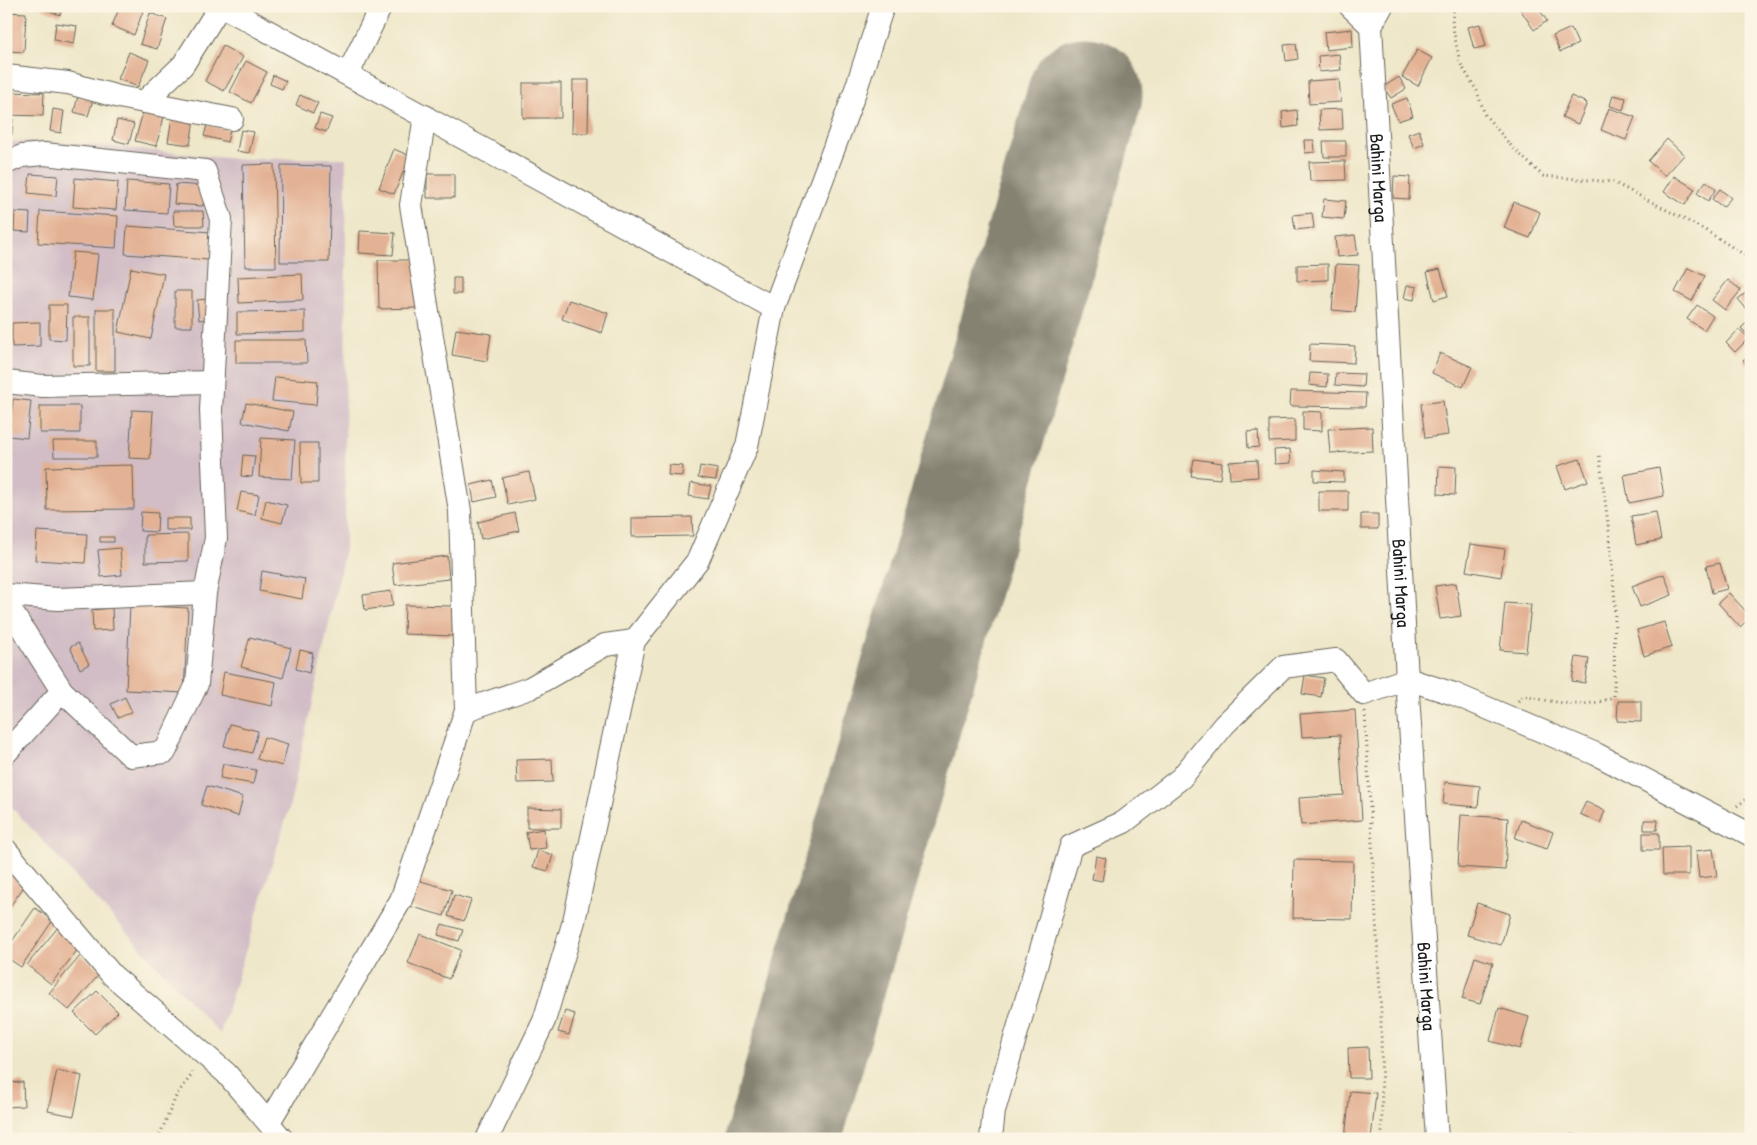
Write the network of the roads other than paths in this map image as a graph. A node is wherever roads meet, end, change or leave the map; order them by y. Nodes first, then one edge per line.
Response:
1 (221, 6) edge
2 (381, 6) edge
3 (883, 6) edge
4 (1350, 6) edge
5 (1382, 6) edge
6 (1371, 26) junction
7 (348, 74) junction
8 (6, 76) edge
9 (144, 102) junction
10 (425, 116) junction
11 (232, 119) dead end
12 (6, 164) edge
13 (774, 308) junction
14 (6, 382) edge
15 (212, 382) junction
16 (204, 592) junction
17 (6, 595) edge
18 (6, 603) edge
19 (634, 641) junction
20 (1406, 679) junction
21 (62, 691) junction
22 (466, 710) junction
23 (6, 753) edge
24 (1751, 834) edge
25 (6, 850) edge
26 (275, 1130) edge
27 (487, 1139) edge
28 (991, 1139) edge
29 (1437, 1139) edge

1 - 7 street
1 - 9 street
2 - 7 street
3 - 13 street
4 - 6 street
5 - 6 street
6 - 20 street, Bahini Marga
7 - 10 street
8 - 9 street
9 - 11 street
10 - 13 street
10 - 22 street
12 - 15 street
13 - 19 street
14 - 15 street
15 - 16 street
16 - 17 street
16 - 21 street
18 - 21 street
19 - 22 street
19 - 27 street
20 - 24 street
20 - 28 street
20 - 29 street, Bahini Marga
21 - 23 street
22 - 26 street
25 - 26 street

